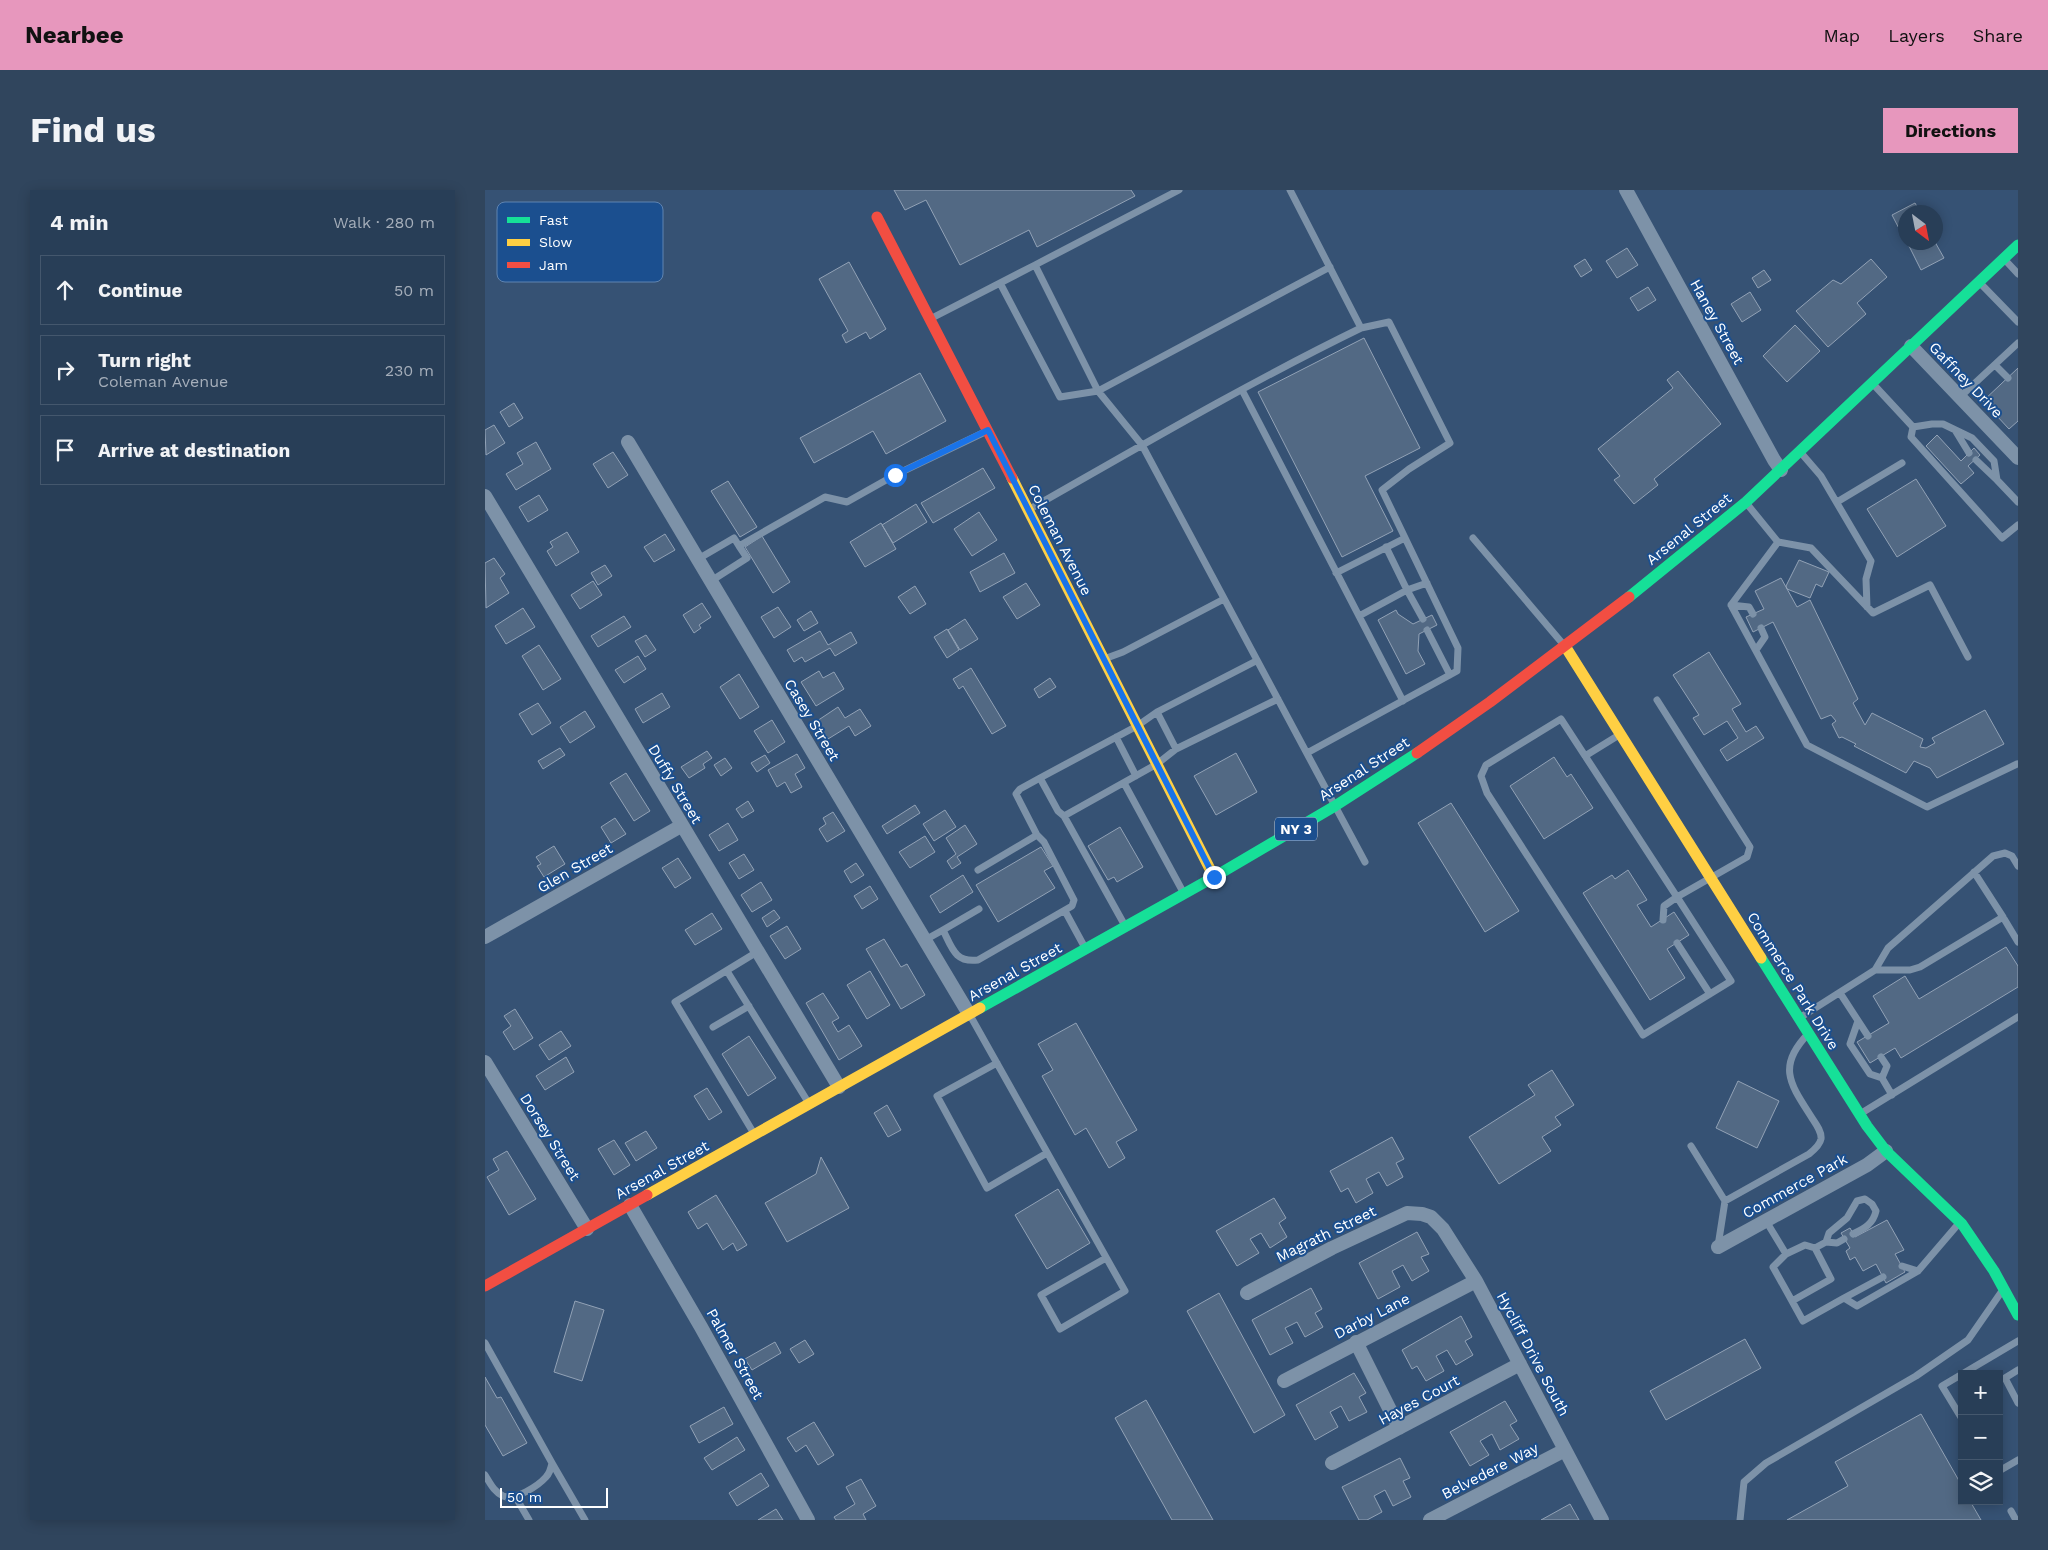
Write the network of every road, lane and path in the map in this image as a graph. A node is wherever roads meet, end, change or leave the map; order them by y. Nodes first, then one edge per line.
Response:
1 (1179, 190) edge
2 (1290, 190) edge
3 (1626, 190) edge
4 (877, 217) dead end
5 (2018, 245) edge
6 (2004, 259) junction
7 (1035, 265) junction
8 (1330, 267) junction
9 (2018, 274) edge
10 (1979, 282) junction
11 (1000, 283) junction
12 (930, 319) junction
13 (2018, 322) edge
14 (1361, 328) junction
15 (2018, 343) edge
16 (1911, 346) junction
17 (1995, 365) junction
18 (2008, 378) dead end
19 (1872, 383) junction
20 (1242, 390) junction
21 (1098, 391) junction
22 (1960, 397) junction
23 (1913, 427) junction
24 (988, 430) junction
25 (1954, 430) junction
26 (628, 442) dead end
27 (1142, 445) junction
28 (1800, 451) junction
29 (2016, 452) edge
30 (1969, 453) dead end
31 (1976, 460) dead end
32 (1902, 463) dead end
33 (1781, 470) junction
34 (1997, 480) junction
35 (485, 496) edge
36 (1746, 502) junction
37 (1837, 502) junction
38 (2018, 502) edge
39 (1028, 510) junction
40 (2018, 524) edge
41 (1405, 538) junction
42 (1473, 538) dead end
43 (1778, 542) junction
44 (739, 546) junction
45 (1386, 547) junction
46 (698, 559) junction
47 (1336, 572) junction
48 (711, 581) junction
49 (1427, 583) junction
50 (1407, 590) junction
51 (1224, 599) junction
52 (1731, 605) junction
53 (1867, 607) junction
54 (1753, 614) dead end
55 (1359, 616) junction
56 (1423, 619) dead end
57 (1761, 628) dead end
58 (1427, 630) dead end
59 (1565, 646) junction
60 (1756, 650) junction
61 (1968, 657) dead end
62 (1103, 659) junction
63 (1256, 661) junction
64 (1454, 673) junction
65 (1278, 699) junction
66 (1657, 700) dead end
67 (1403, 701) junction
68 (1157, 712) junction
69 (1137, 726) junction
70 (1619, 734) junction
71 (1116, 737) junction
72 (1176, 749) junction
73 (1307, 754) junction
74 (1585, 756) junction
75 (1157, 764) junction
76 (2017, 764) edge
77 (1136, 776) junction
78 (1040, 778) junction
79 (1124, 783) junction
80 (1335, 806) junction
81 (1064, 816) junction
82 (681, 826) junction
83 (1037, 835) junction
84 (1365, 862) dead end
85 (2018, 866) edge
86 (978, 870) dead end
87 (1974, 872) junction
88 (1214, 877) junction
89 (1710, 877) junction
90 (1184, 894) junction
91 (1677, 897) junction
92 (979, 909) dead end
93 (1065, 911) junction
94 (2003, 917) junction
95 (1663, 920) dead end
96 (1126, 926) junction
97 (943, 930) junction
98 (485, 937) edge
99 (925, 940) junction
100 (2018, 942) edge
101 (1677, 943) dead end
102 (1086, 949) junction
103 (757, 952) junction
104 (1875, 970) junction
105 (727, 971) junction
106 (1840, 993) junction
107 (1710, 994) junction
108 (749, 1006) junction
109 (969, 1014) junction
110 (2018, 1017) edge
111 (1799, 1019) junction
112 (1859, 1020) junction
113 (713, 1027) dead end
114 (1808, 1034) junction
115 (1868, 1036) dead end
116 (1881, 1057) dead end
117 (485, 1062) edge
118 (997, 1062) junction
119 (1881, 1078) junction
120 (839, 1087) junction
121 (1892, 1095) junction
122 (809, 1104) junction
123 (1859, 1114) junction
124 (755, 1135) junction
125 (1691, 1146) dead end
126 (1886, 1151) junction
127 (1047, 1153) junction
128 (1725, 1201) junction
129 (630, 1205) junction
130 (1422, 1214) joint
131 (1766, 1221) junction
132 (1960, 1222) junction
133 (587, 1229) junction
134 (1853, 1234) dead end
135 (1844, 1238) dead end
136 (1826, 1242) junction
137 (1718, 1247) joint
138 (1815, 1248) junction
139 (1786, 1254) junction
140 (1106, 1258) junction
141 (1902, 1266) dead end
142 (1918, 1271) junction
143 (1883, 1277) dead end
144 (1475, 1281) junction
145 (485, 1286) edge
146 (2003, 1288) junction
147 (1247, 1292) dead end
148 (1844, 1298) junction
149 (1792, 1301) junction
150 (2018, 1315) edge
151 (2018, 1341) edge
152 (1356, 1342) junction
153 (485, 1343) edge
154 (1521, 1364) junction
155 (1969, 1370) edge
156 (2018, 1370) edge
157 (1958, 1377) edge
158 (2003, 1379) edge
159 (1285, 1381) dead end
160 (2003, 1381) edge
161 (2018, 1403) edge
162 (1958, 1411) edge
163 (1399, 1428) junction
164 (1565, 1450) junction
165 (2018, 1460) edge
166 (552, 1463) junction
167 (1332, 1463) dead end
168 (2003, 1469) edge
169 (485, 1475) edge
170 (515, 1496) junction
171 (2011, 1510) dead end
172 (529, 1520) edge
173 (585, 1520) edge
174 (808, 1520) edge
175 (1430, 1520) edge
176 (1603, 1520) edge
177 (1740, 1520) edge
178 (2016, 1520) edge

1 - 7 lane
2 - 8 lane
3 - 33 street, Haney Street
4 - 12 main road, Coleman Avenue
5 - 6 main road, Arsenal Street / NY 3
6 - 9 lane
6 - 10 main road, Arsenal Street / NY 3
7 - 11 lane
7 - 21 lane
8 - 14 lane
8 - 21 lane
10 - 13 lane
10 - 16 main road, Arsenal Street / NY 3
11 - 12 lane
11 - 21 lane
12 - 24 main road, Coleman Avenue
14 - 20 lane
14 - 41 lane
15 - 17 lane
16 - 19 main road, Arsenal Street / NY 3
16 - 22 street, Gaffney Drive
17 - 18 lane
17 - 22 lane
19 - 23 lane
19 - 28 main road, Arsenal Street / NY 3
20 - 27 lane
20 - 47 lane
21 - 27 lane
22 - 29 street, Gaffney Drive
23 - 25 lane
23 - 40 lane
24 - 39 main road, Coleman Avenue
24 - 44 lane
25 - 30 lane
25 - 34 lane
26 - 46 street, Casey Street
27 - 39 lane
27 - 51 lane
28 - 33 main road, Arsenal Street / NY 3
28 - 37 lane
31 - 34 lane
32 - 37 lane
33 - 36 main road, Arsenal Street / NY 3
34 - 38 lane
35 - 82 street, Duffy Street
36 - 43 lane
36 - 59 main road, Arsenal Street / NY 3
37 - 53 lane
39 - 62 main road, Coleman Avenue
41 - 45 lane
41 - 49 lane
42 - 59 lane
43 - 52 lane
43 - 53 lane
44 - 46 lane
44 - 48 lane
45 - 47 lane
45 - 50 lane
46 - 48 street, Casey Street
47 - 55 lane
48 - 99 street, Casey Street
49 - 50 lane
49 - 64 lane
50 - 55 lane
50 - 56 lane
51 - 62 lane
51 - 63 lane
52 - 54 lane
52 - 60 lane
53 - 61 lane
55 - 67 lane
57 - 60 lane
58 - 64 lane
59 - 70 main road, Commerce Park Drive
59 - 80 main road, Arsenal Street / NY 3
60 - 76 lane
62 - 69 main road, Coleman Avenue
63 - 65 lane
63 - 68 lane
64 - 67 lane
65 - 72 lane
65 - 73 lane
66 - 89 lane
67 - 73 lane
68 - 69 lane
68 - 72 lane
69 - 71 lane
69 - 75 main road, Coleman Avenue
70 - 74 lane
70 - 89 main road, Commerce Park Drive
71 - 77 lane
71 - 78 lane
72 - 75 lane
73 - 80 lane
74 - 91 lane
74 - 107 lane
75 - 77 lane
75 - 88 main road, Coleman Avenue
77 - 79 lane
78 - 81 lane
78 - 83 lane
79 - 81 lane
79 - 90 lane
80 - 84 lane
80 - 88 main road, Arsenal Street / NY 3
81 - 96 lane
82 - 98 street, Glen Street
82 - 103 street, Duffy Street
83 - 86 lane
83 - 93 lane
85 - 87 lane
87 - 94 lane
87 - 104 lane
88 - 90 main road, Arsenal Street / NY 3
89 - 91 lane
89 - 111 main road, Commerce Park Drive
90 - 96 main road, Arsenal Street / NY 3
91 - 95 lane
91 - 107 lane
92 - 97 lane
93 - 97 lane
93 - 102 lane
94 - 100 lane
94 - 104 lane
96 - 102 main road, Arsenal Street / NY 3
97 - 99 lane
99 - 109 street, Casey Street
101 - 107 lane
102 - 109 main road, Arsenal Street / NY 3
103 - 105 lane
103 - 120 street, Duffy Street
104 - 106 lane
105 - 108 lane
105 - 124 lane
106 - 111 lane
106 - 112 lane
108 - 113 lane
108 - 122 lane
109 - 118 lane
109 - 120 main road, Arsenal Street / NY 3
110 - 121 lane
111 - 114 main road, Commerce Park Drive
112 - 115 lane
112 - 119 lane
114 - 123 main road, Commerce Park Drive
114 - 128 lane
116 - 119 lane
117 - 133 street, Dorsey Street
118 - 127 lane
118 - 127 lane
119 - 121 lane
120 - 122 main road, Arsenal Street / NY 3
121 - 123 lane
122 - 124 main road, Arsenal Street / NY 3
123 - 126 main road, Commerce Park Drive
124 - 129 main road, Arsenal Street / NY 3
125 - 128 lane
126 - 131 street, Commerce Park
126 - 132 main road, Commerce Park Drive
127 - 140 lane
128 - 137 lane
129 - 133 main road, Arsenal Street / NY 3
129 - 174 street, Palmer Street
130 - 144 street, Hycliff Drive South
130 - 147 street, Magrath Street
131 - 137 street, Commerce Park
131 - 139 lane
132 - 142 lane
132 - 146 main road, Commerce Park Drive
133 - 145 main road, Arsenal Street / NY 3
134 - 136 lane
135 - 136 lane
136 - 138 lane
138 - 139 lane
138 - 149 lane
139 - 149 lane
140 - 140 lane
141 - 142 lane
142 - 148 lane
143 - 148 lane
144 - 152 street, Darby Lane
144 - 154 street, Hycliff Drive South
146 - 150 main road, Commerce Park Drive
146 - 177 lane
148 - 149 lane
151 - 155 lane
152 - 159 street, Darby Lane
152 - 163 street
153 - 166 lane
154 - 163 street, Hayes Court
154 - 164 street, Hycliff Drive South
156 - 158 lane
157 - 162 lane
160 - 161 lane
163 - 167 street, Hayes Court
164 - 175 street, Belvedere Way
164 - 176 street, Hycliff Drive South
165 - 168 lane
166 - 170 lane
166 - 173 lane
169 - 170 lane
170 - 172 lane
171 - 178 lane

